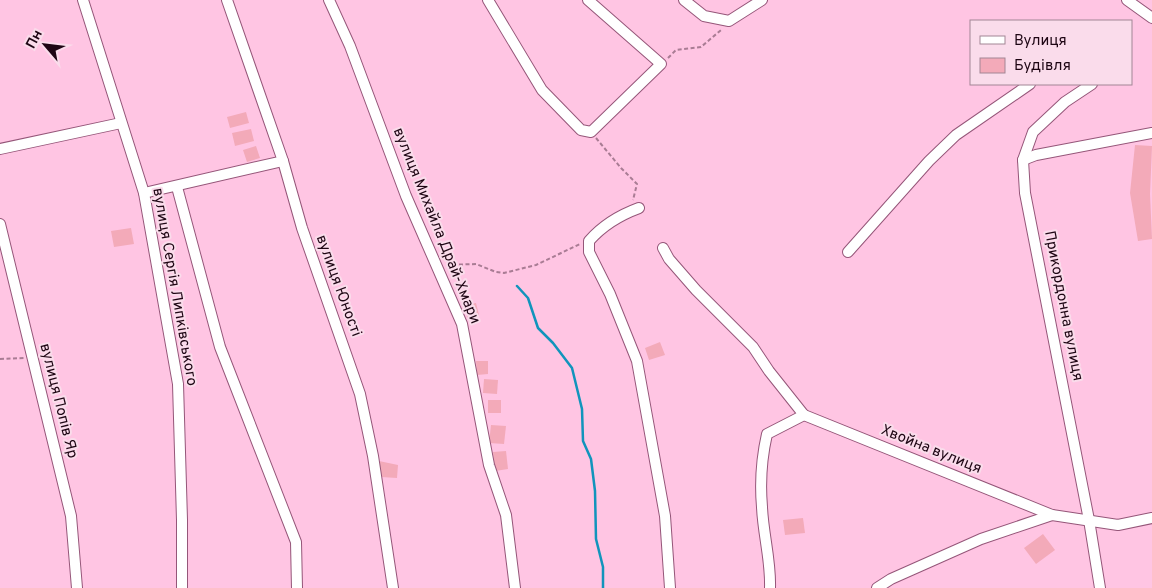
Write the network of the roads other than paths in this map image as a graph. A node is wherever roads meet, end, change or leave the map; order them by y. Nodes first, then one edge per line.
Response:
1 (83, 0) edge
2 (227, 0) edge
3 (329, 0) edge
4 (488, 0) edge
5 (588, 0) edge
6 (684, 0) edge
7 (762, 0) edge
8 (1127, 0) edge
9 (1152, 18) edge
10 (1029, 85) edge
11 (1091, 85) edge
12 (121, 123) junction
13 (1152, 133) edge
14 (0, 149) edge
15 (1023, 160) junction
16 (283, 161) junction
17 (177, 187) junction
18 (144, 193) junction
19 (639, 208) dead end
20 (0, 224) edge
21 (663, 248) dead end
22 (848, 252) dead end
23 (804, 415) junction
24 (1052, 515) junction
25 (1152, 518) edge
26 (1089, 520) junction
27 (77, 588) edge
28 (182, 588) edge
29 (297, 588) edge
30 (393, 588) edge
31 (515, 588) edge
32 (670, 588) edge
33 (770, 588) edge
34 (877, 588) edge
35 (1100, 588) edge

1 - 12 street, вулиця Сергія Липківського
2 - 16 street, вулиця Юності
3 - 31 street, вулиця Михайла Драй-Хмари
4 - 5 street
6 - 7 street
8 - 9 street
10 - 22 street
11 - 15 street
12 - 14 street
12 - 18 street, вулиця Сергія Липківського
13 - 15 street
15 - 26 street, Прикордонна вулиця
16 - 17 street
16 - 30 street, вулиця Юності
17 - 18 street
17 - 29 street, вулиця Сергія Липківського
18 - 28 street, вулиця Сергія Липківського
19 - 32 street
20 - 27 street, вулиця Попів Яр
21 - 23 street
23 - 24 street, Хвойна вулиця
23 - 33 street
24 - 26 street
24 - 34 street
25 - 26 street
26 - 35 street, Прикордонна вулиця

